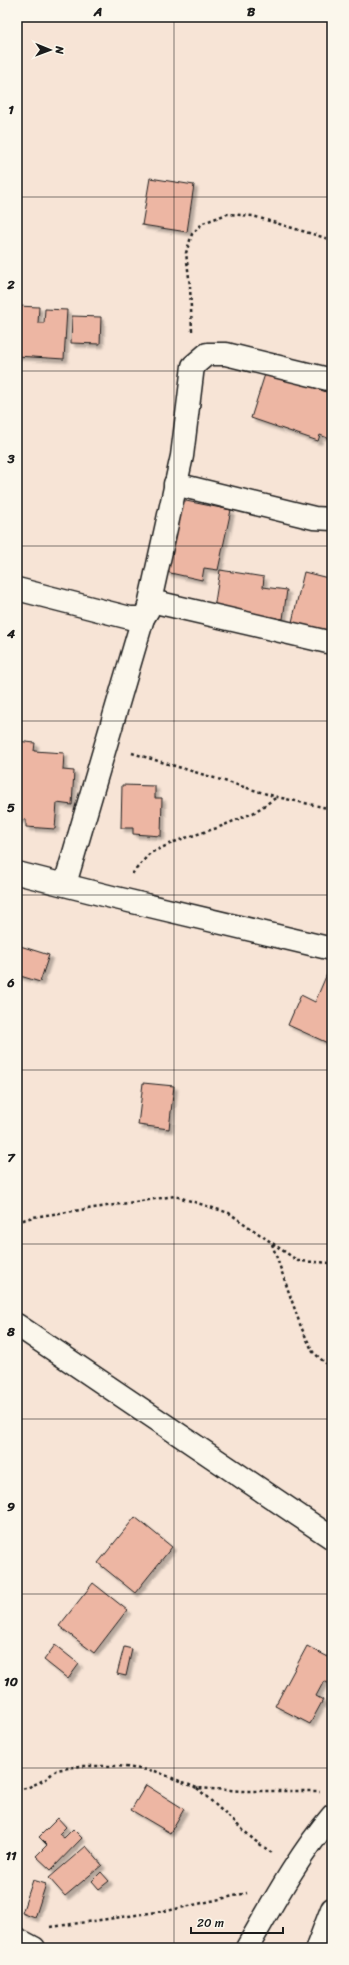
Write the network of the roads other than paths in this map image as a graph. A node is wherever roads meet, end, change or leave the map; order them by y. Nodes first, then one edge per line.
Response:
1 (332, 380) edge
2 (175, 484) junction
3 (332, 519) edge
4 (17, 590) edge
5 (147, 609) junction
6 (332, 642) edge
7 (17, 873) edge
8 (65, 884) junction
9 (332, 949) edge
10 (17, 1324) edge
11 (332, 1538) edge
12 (332, 1816) edge
13 (332, 1909) edge
14 (17, 1939) edge
15 (34, 1948) edge
16 (247, 1948) edge
17 (317, 1948) edge

1 - 2 street
2 - 3 street
2 - 5 street
4 - 5 street
5 - 6 street
5 - 8 street
7 - 8 street
8 - 9 street
10 - 11 street
12 - 16 street
13 - 17 street
14 - 15 street

